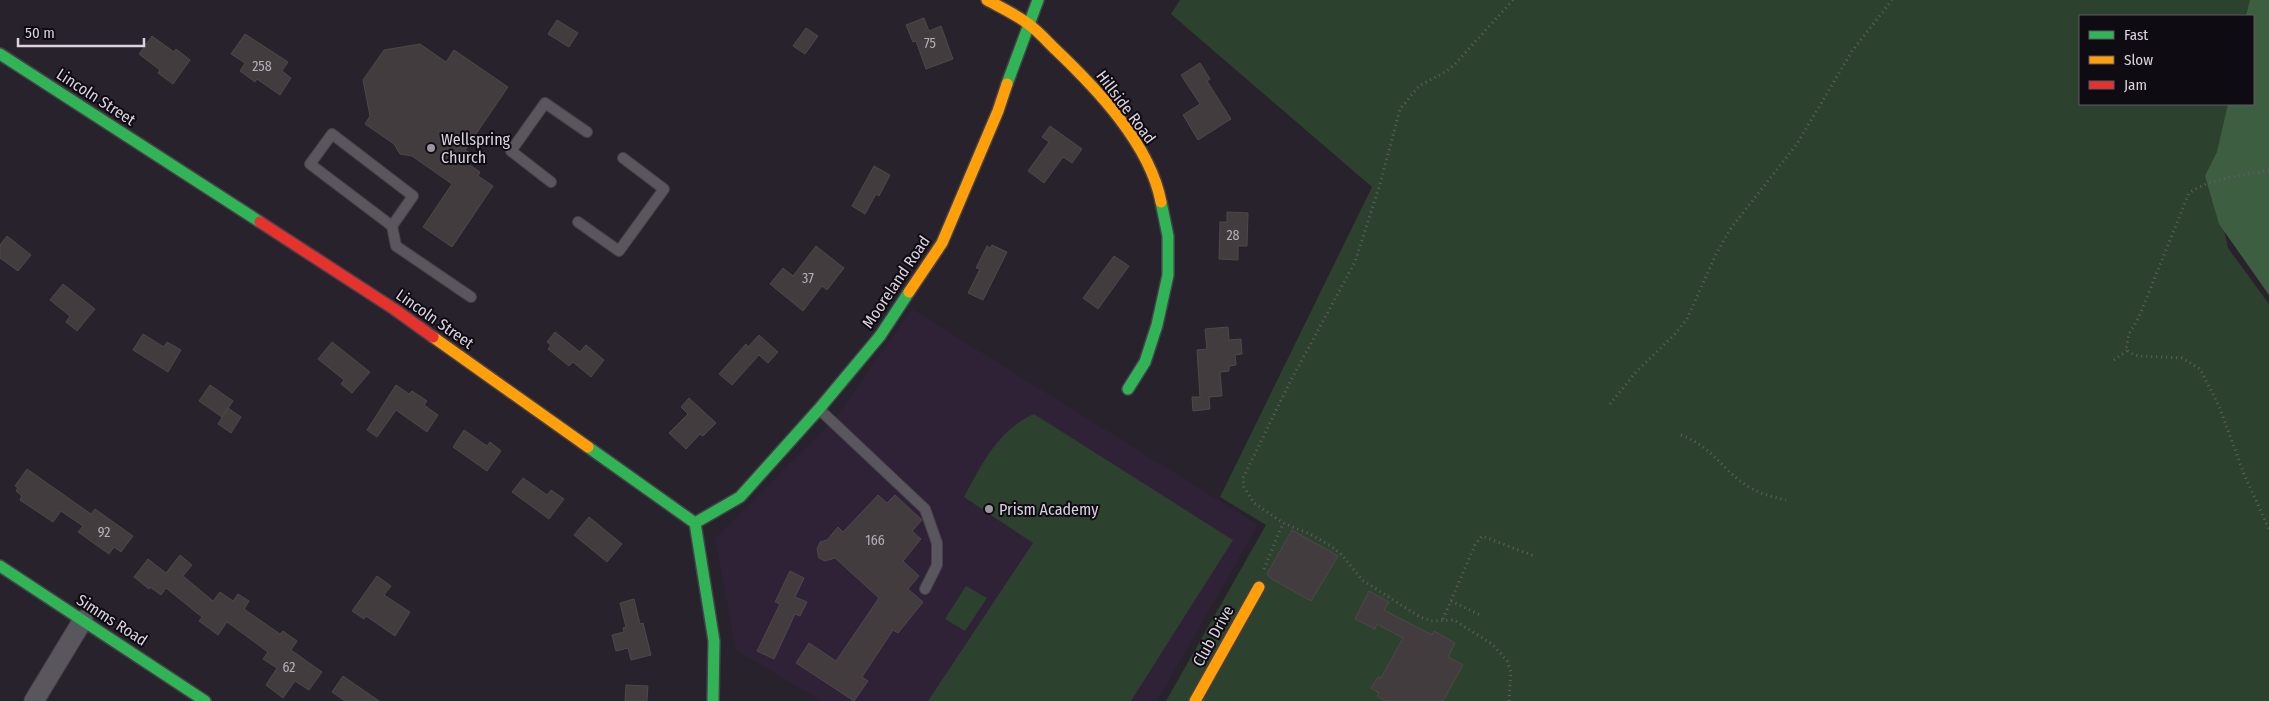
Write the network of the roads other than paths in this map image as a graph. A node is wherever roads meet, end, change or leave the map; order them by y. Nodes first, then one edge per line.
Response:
1 (987, 0) edge
2 (1038, 0) edge
3 (1028, 23) junction
4 (0, 54) edge
5 (587, 132) dead end
6 (623, 158) dead end
7 (551, 182) dead end
8 (578, 222) dead end
9 (392, 226) junction
10 (471, 297) dead end
11 (1128, 388) dead end
12 (819, 409) junction
13 (695, 523) junction
14 (0, 566) edge
15 (1259, 587) road end
16 (925, 588) dead end
17 (83, 620) junction
18 (34, 701) edge
19 (205, 701) edge
20 (714, 701) edge
21 (1195, 701) edge

1 - 3 street, Hillside Road
2 - 3 street, Mooreland Road
3 - 11 street, Hillside Road
3 - 12 street, Mooreland Road
4 - 13 street, Lincoln Street
5 - 7 lane
6 - 8 lane
9 - 9 lane
9 - 10 lane
12 - 13 street, Mooreland Road
12 - 16 lane
13 - 20 street
14 - 17 street, Simms Road
15 - 21 street, Club Drive
17 - 18 street
17 - 19 street, Simms Road

